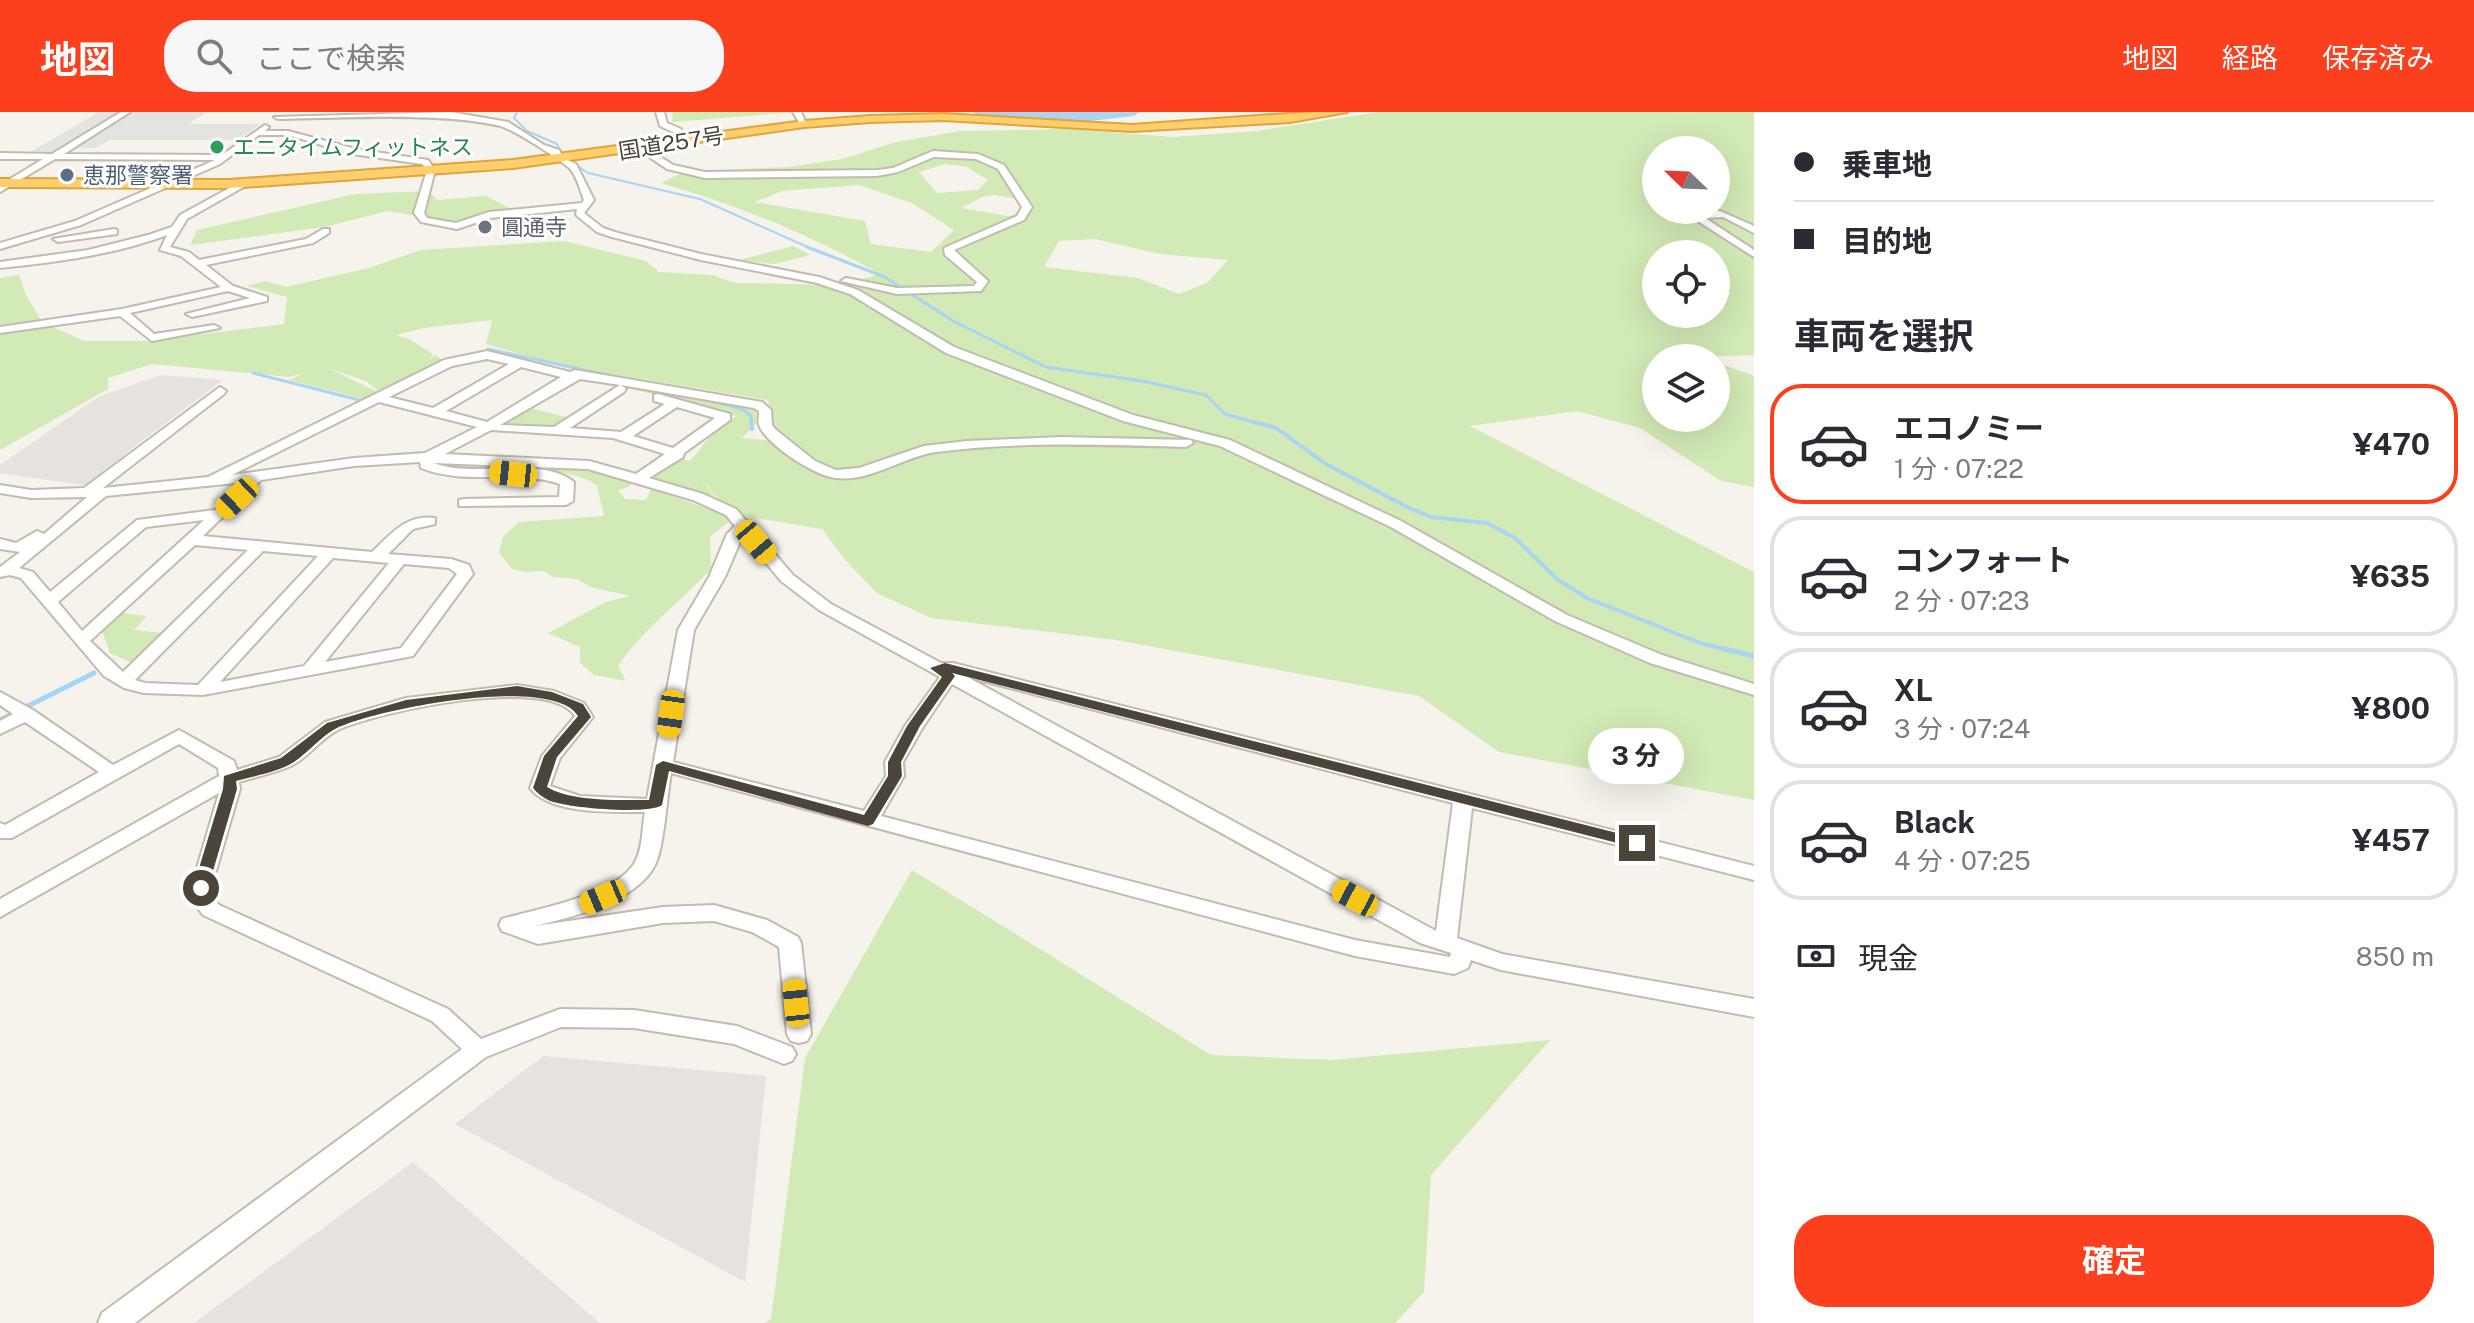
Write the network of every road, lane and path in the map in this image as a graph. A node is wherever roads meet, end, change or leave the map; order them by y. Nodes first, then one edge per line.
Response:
1 (126, 112) edge
2 (660, 112) edge
3 (797, 112) edge
4 (1341, 112) edge
5 (282, 115) edge
6 (804, 124) junction
7 (257, 133) junction
8 (684, 142) junction
9 (642, 148) junction
10 (0, 156) edge
11 (53, 157) junction
12 (228, 157) junction
13 (561, 160) junction
14 (431, 170) junction
15 (244, 183) junction
16 (165, 184) junction
17 (3, 185) edge
18 (583, 206) junction
19 (172, 230) junction
20 (1754, 230) edge
21 (326, 231) dead end
22 (114, 232) dead end
23 (24, 239) junction
24 (36, 243) junction
25 (0, 246) edge
26 (1754, 254) edge
27 (68, 258) junction
28 (195, 264) junction
29 (0, 265) edge
30 (819, 280) junction
31 (229, 288) junction
32 (122, 312) junction
33 (192, 314) dead end
34 (214, 328) dead end
35 (0, 330) edge
36 (520, 363) junction
37 (570, 375) junction
38 (620, 389) junction
39 (220, 391) dead end
40 (377, 398) junction
41 (675, 403) junction
42 (438, 411) junction
43 (489, 426) junction
44 (557, 431) junction
45 (623, 436) junction
46 (1225, 443) junction
47 (678, 454) junction
48 (429, 457) junction
49 (491, 472) junction
50 (255, 477) junction
51 (639, 479) junction
52 (210, 483) junction
53 (0, 489) edge
54 (90, 493) junction
55 (31, 494) junction
56 (0, 501) edge
57 (220, 514) junction
58 (430, 521) dead end
59 (743, 528) junction
60 (193, 540) junction
61 (0, 544) edge
62 (259, 547) junction
63 (19, 548) junction
64 (329, 553) junction
65 (376, 557) junction
66 (399, 560) junction
67 (2, 567) edge
68 (48, 602) junction
69 (81, 641) junction
70 (309, 671) junction
71 (942, 672) junction
72 (124, 681) junction
73 (203, 690) junction
74 (1754, 690) edge
75 (14, 706) edge
76 (0, 728) edge
77 (663, 765) junction
78 (113, 773) junction
79 (229, 779) junction
80 (1463, 800) junction
81 (655, 805) junction
82 (868, 821) junction
83 (0, 830) edge
84 (1754, 873) edge
85 (0, 909) edge
86 (1454, 948) junction
87 (1754, 1008) edge
88 (799, 1034) dead end
89 (478, 1050) junction
90 (784, 1054) dead end
91 (112, 1323) edge

1 - 11 street
2 - 8 street
3 - 6 street
4 - 6 highway, 国道257号
5 - 7 street
5 - 13 street
6 - 8 highway, 国道257号
7 - 12 street
7 - 14 street
8 - 9 highway, 国道257号
9 - 13 highway, 国道257号
9 - 30 street
10 - 11 street
11 - 12 street
11 - 17 street
12 - 16 street
13 - 14 highway, 国道257号
13 - 18 street
14 - 15 highway, 国道257号
14 - 18 street
15 - 16 highway, 国道257号
15 - 19 street
16 - 17 highway, 国道257号
16 - 23 street
18 - 30 street
19 - 27 street
19 - 28 street
20 - 26 street
21 - 28 street
22 - 24 street
23 - 24 street
23 - 25 street
24 - 27 street
27 - 29 street
28 - 31 street
30 - 46 street
31 - 32 street
31 - 33 street
32 - 34 street
32 - 35 street
36 - 37 street
36 - 40 street
36 - 42 street
37 - 38 street
37 - 43 street
37 - 46 street
38 - 41 street
38 - 44 street
39 - 54 street
40 - 42 street
40 - 52 street
41 - 45 street
41 - 47 street
42 - 43 street
43 - 44 street
43 - 48 street
44 - 45 street
45 - 47 street
46 - 74 street
47 - 51 street
48 - 49 street
48 - 50 street
48 - 51 street
49 - 49 street
50 - 52 street
50 - 57 street
51 - 59 street
52 - 54 street
53 - 55 street
54 - 55 street
54 - 63 street
54 - 67 street
55 - 56 street
57 - 60 street
57 - 68 street
58 - 65 street
59 - 71 street
59 - 77 street
60 - 62 street
60 - 69 street
61 - 63 street
62 - 64 street
62 - 72 street
63 - 67 street
64 - 65 street
64 - 73 street
65 - 66 street
66 - 70 street
66 - 70 street
67 - 68 street
68 - 69 street
69 - 72 street
70 - 73 street
71 - 80 street
71 - 82 street
71 - 86 street
72 - 73 street
75 - 76 street
75 - 78 street
77 - 81 street
77 - 82 street
78 - 79 street
78 - 83 street
79 - 81 street
79 - 85 street
79 - 89 street
80 - 84 street
80 - 86 street
81 - 88 street
82 - 86 street
86 - 87 street
89 - 90 street
89 - 91 street

